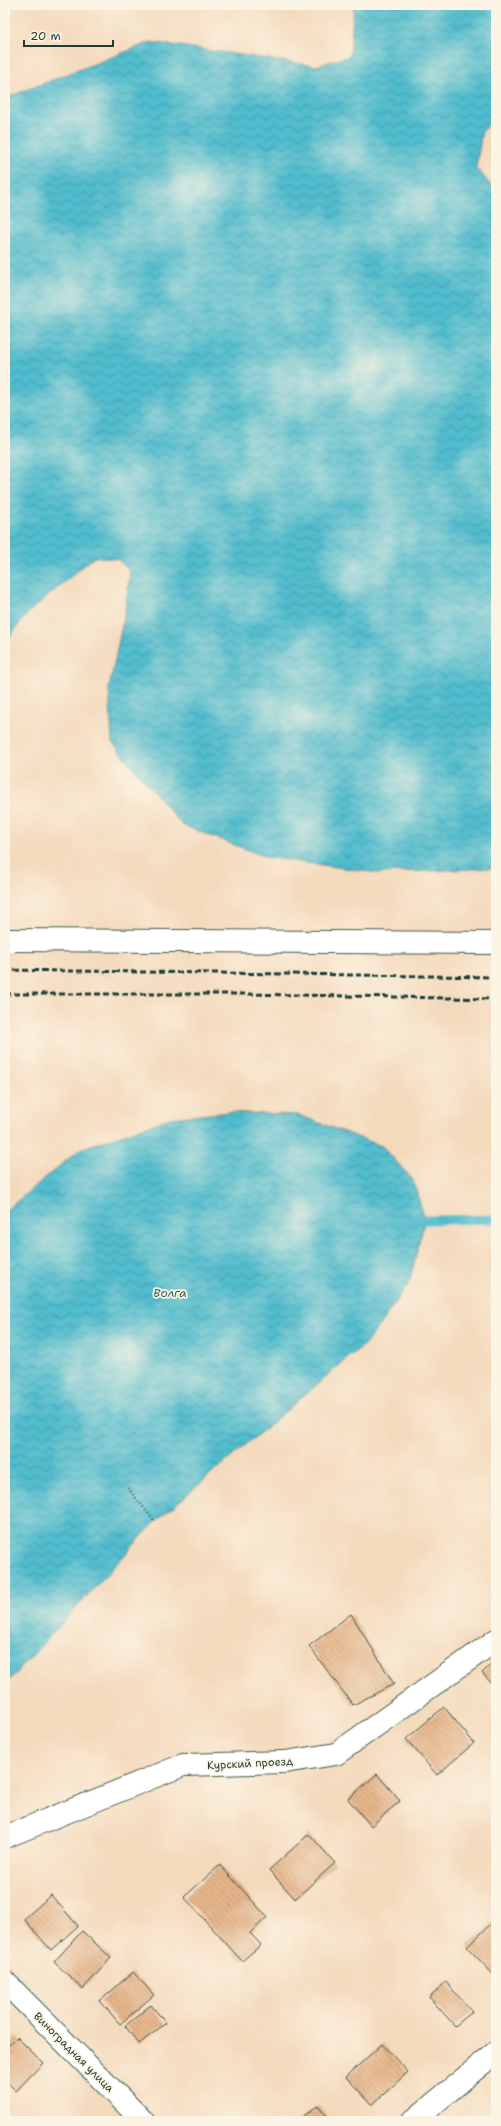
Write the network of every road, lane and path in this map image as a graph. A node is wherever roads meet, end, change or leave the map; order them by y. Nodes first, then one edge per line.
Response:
1 (5, 940) edge
2 (496, 943) edge
3 (128, 1488) dead end
4 (155, 1522) dead end
5 (496, 1640) edge
6 (5, 1837) edge
7 (5, 1982) edge
8 (496, 2052) edge
9 (143, 2121) edge
10 (413, 2121) edge

1 - 2 street
3 - 4 path
5 - 6 street, Курский проезд
7 - 9 street, Виноградная улица
8 - 10 street

